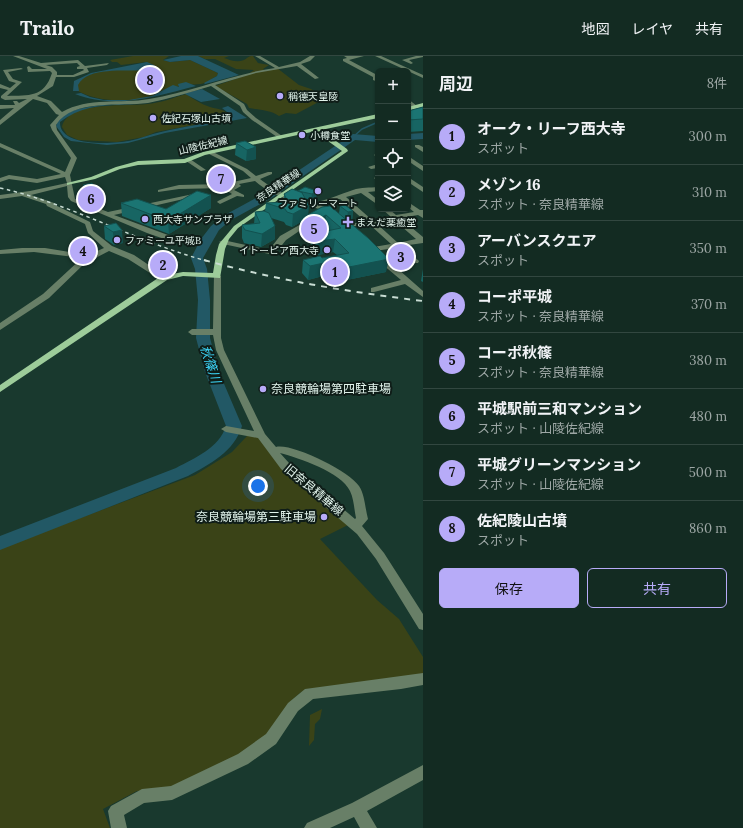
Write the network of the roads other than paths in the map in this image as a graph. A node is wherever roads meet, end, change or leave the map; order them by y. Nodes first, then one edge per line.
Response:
1 (15, 56) edge
2 (73, 56) edge
3 (257, 56) edge
4 (313, 56) edge
5 (362, 56) edge
6 (377, 56) edge
7 (423, 56) edge
8 (349, 57) edge
9 (75, 61) junction
10 (411, 63) dead end
11 (39, 64) junction
12 (107, 64) dead end
13 (299, 65) junction
14 (29, 67) dead end
15 (277, 67) junction
16 (76, 68) dead end
17 (84, 68) junction
18 (21, 69) dead end
19 (61, 70) dead end
20 (53, 72) junction
21 (8, 76) junction
22 (375, 76) edge
23 (0, 77) edge
24 (423, 77) edge
25 (317, 78) dead end
26 (212, 84) junction
27 (0, 86) edge
28 (12, 90) junction
29 (3, 97) edge
30 (32, 98) junction
31 (411, 102) edge
32 (19, 106) junction
33 (0, 107) edge
34 (420, 107) edge
35 (62, 114) junction
36 (375, 117) edge
37 (0, 123) edge
38 (318, 130) junction
39 (280, 137) junction
40 (0, 145) edge
41 (210, 152) junction
42 (188, 160) junction
43 (411, 161) edge
44 (423, 169) edge
45 (203, 170) dead end
46 (416, 171) dead end
47 (270, 173) dead end
48 (67, 175) junction
49 (255, 179) junction
50 (0, 180) edge
51 (411, 181) edge
52 (69, 184) junction
53 (375, 189) edge
54 (423, 190) edge
55 (160, 191) dead end
56 (363, 191) junction
57 (22, 194) junction
58 (200, 195) edge
59 (281, 195) junction
60 (341, 196) junction
61 (0, 197) edge
62 (375, 201) edge
63 (220, 202) dead end
64 (309, 204) junction
65 (411, 206) edge
66 (328, 212) junction
67 (389, 212) edge
68 (422, 213) edge
69 (108, 214) junction
70 (395, 217) junction
71 (370, 222) junction
72 (173, 240) dead end
73 (423, 241) edge
74 (223, 242) junction
75 (397, 245) junction
76 (109, 248) junction
77 (0, 252) edge
78 (89, 257) junction
79 (415, 261) dead end
80 (214, 276) junction
81 (164, 278) junction
82 (406, 281) junction
83 (374, 290) dead end
84 (423, 295) edge
85 (0, 327) edge
86 (192, 332) dead end
87 (217, 332) junction
88 (0, 389) edge
89 (226, 429) dead end
90 (260, 435) junction
91 (273, 451) junction
92 (356, 525) junction
93 (423, 622) edge
94 (423, 679) edge
95 (423, 772) edge
96 (357, 808) junction
97 (119, 828) edge
98 (312, 828) edge
99 (369, 828) edge

1 - 11 street
2 - 9 street
3 - 15 street
4 - 13 street
5 - 8 street
6 - 24 street
7 - 10 street
8 - 22 street
9 - 11 street
9 - 17 street
11 - 20 street
12 - 17 street
13 - 15 street
13 - 25 street
14 - 20 street
15 - 26 street
16 - 17 street
17 - 20 street
18 - 21 street
19 - 20 street
20 - 30 street
21 - 23 street
21 - 28 street
26 - 35 street
26 - 39 street
27 - 28 street
28 - 29 street
29 - 30 street
29 - 32 street
30 - 32 street
30 - 35 street
31 - 34 street
32 - 33 street
32 - 37 street
35 - 48 street
36 - 38 main road
38 - 39 main road, 山陵佐紀線
38 - 59 main road, 奈良精華線
39 - 41 main road, 山陵佐紀線
40 - 48 street
41 - 42 main road, 山陵佐紀線
41 - 49 street
42 - 45 street
42 - 52 main road, 山陵佐紀線
43 - 44 street
44 - 46 street
47 - 49 street
48 - 50 street
48 - 52 street
49 - 55 street
49 - 59 street
49 - 63 street
51 - 54 street
52 - 57 street
52 - 69 street
53 - 56 street
56 - 60 street
56 - 62 street
57 - 61 street
57 - 76 street
58 - 69 street
59 - 64 street
59 - 74 main road, 奈良精華線
60 - 64 street
60 - 71 street
64 - 66 street
65 - 68 street
66 - 71 street
66 - 74 street
67 - 70 street
68 - 70 street
69 - 72 street
70 - 71 street
70 - 73 street
71 - 75 street
73 - 75 street
74 - 80 main road, 奈良精華線
75 - 79 street
75 - 82 street
76 - 78 street
76 - 81 street
77 - 78 street
78 - 85 street
80 - 81 main road
80 - 87 street, 旧奈良精華線
81 - 88 main road
82 - 83 street
82 - 84 street
86 - 87 street
87 - 90 street, 旧奈良精華線
89 - 90 street
90 - 91 street, 旧奈良精華線
91 - 92 street, 旧奈良精華線
91 - 92 street
92 - 93 street, 旧奈良精華線
94 - 97 street
95 - 96 street
96 - 98 street
96 - 99 street

